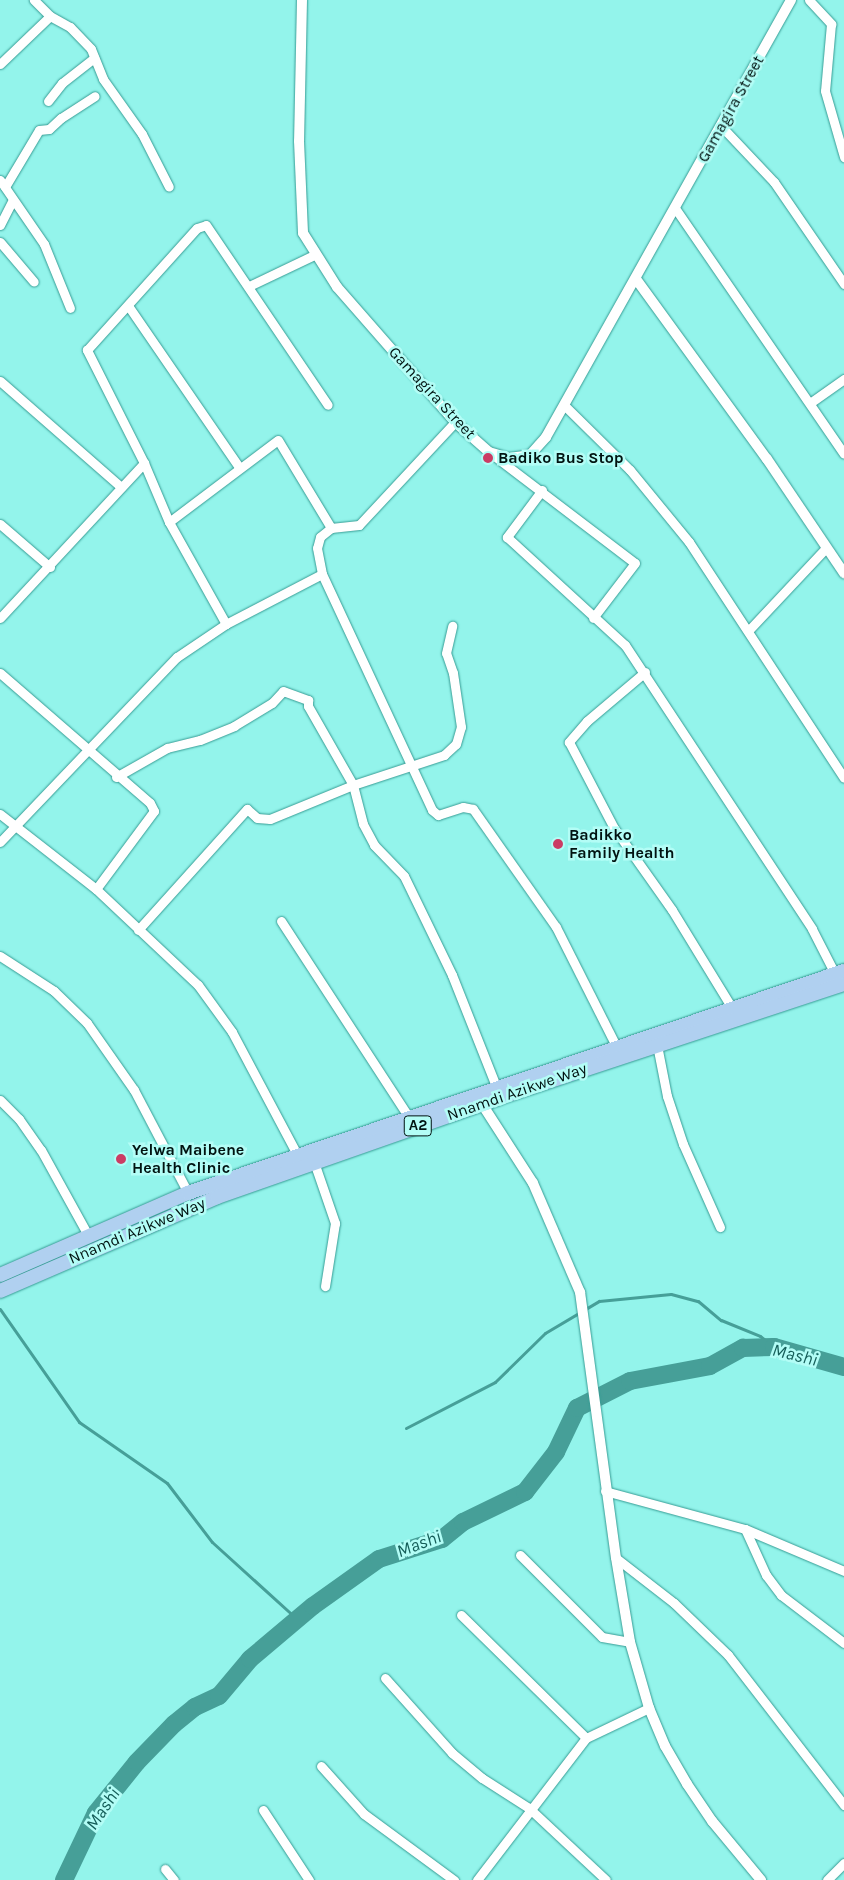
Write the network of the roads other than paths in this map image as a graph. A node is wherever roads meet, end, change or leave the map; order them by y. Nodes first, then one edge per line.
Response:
1 (34, 0) edge
2 (302, 0) edge
3 (791, 0) edge
4 (809, 0) edge
5 (50, 16) junction
6 (94, 58) junction
7 (0, 64) edge
8 (95, 96) dead end
9 (48, 101) dead end
10 (722, 127) junction
11 (844, 157) edge
12 (2, 184) edge
13 (170, 188) dead end
14 (13, 200) junction
15 (675, 208) junction
16 (0, 225) edge
17 (0, 242) edge
18 (314, 256) junction
19 (636, 279) junction
20 (34, 282) dead end
21 (844, 284) edge
22 (249, 286) junction
23 (129, 307) junction
24 (70, 308) dead end
25 (844, 379) edge
26 (0, 381) edge
27 (810, 403) junction
28 (328, 405) dead end
29 (565, 406) junction
30 (455, 422) junction
31 (489, 452) junction
32 (844, 454) edge
33 (144, 463) junction
34 (239, 467) junction
35 (121, 487) junction
36 (542, 490) junction
37 (169, 522) junction
38 (0, 524) edge
39 (331, 528) junction
40 (826, 548) junction
41 (50, 568) junction
42 (844, 573) edge
43 (322, 574) junction
44 (0, 618) edge
45 (593, 618) junction
46 (226, 624) junction
47 (452, 626) dead end
48 (748, 631) junction
49 (645, 672) junction
50 (0, 673) edge
51 (89, 750) junction
52 (413, 765) junction
53 (116, 776) junction
54 (844, 778) edge
55 (353, 784) junction
56 (0, 814) edge
57 (16, 828) junction
58 (0, 842) edge
59 (96, 889) junction
60 (281, 920) dead end
61 (138, 930) junction
62 (0, 956) edge
63 (841, 976) edge
64 (732, 1008) junction
65 (657, 1045) junction
66 (616, 1046) junction
67 (496, 1086) junction
68 (0, 1100) edge
69 (482, 1104) junction
70 (408, 1116) junction
71 (297, 1154) junction
72 (314, 1162) junction
73 (188, 1193) junction
74 (720, 1228) dead end
75 (88, 1235) junction
76 (0, 1275) edge
77 (325, 1286) dead end
78 (0, 1292) edge
79 (605, 1491) junction
80 (745, 1529) junction
81 (520, 1555) dead end
82 (616, 1558) junction
83 (844, 1571) edge
84 (461, 1615) dead end
85 (630, 1642) junction
86 (844, 1643) edge
87 (385, 1678) dead end
88 (649, 1708) junction
89 (586, 1738) junction
90 (321, 1766) dead end
91 (844, 1805) edge
92 (530, 1808) junction
93 (263, 1810) dead end
94 (844, 1863) edge
95 (165, 1869) dead end
96 (174, 1880) edge
97 (309, 1880) edge
98 (454, 1880) edge
99 (477, 1880) edge
100 (606, 1880) edge
101 (760, 1880) edge
102 (827, 1880) edge

1 - 5 street
2 - 18 street, Gamagira Street
3 - 10 street, Gamagira Street
4 - 11 street
5 - 6 street
5 - 7 street
6 - 9 street
6 - 13 street
8 - 12 street
10 - 15 street, Gamagira Street
10 - 21 street
12 - 14 street
14 - 16 street
14 - 24 street
15 - 19 street, Gamagira Street
15 - 27 street
17 - 20 street
18 - 22 street
18 - 30 street, Gamagira Street
19 - 29 street, Gamagira Street
19 - 40 street
22 - 23 street
22 - 28 street
23 - 33 street
23 - 34 street
25 - 27 street
26 - 35 street
27 - 32 street
29 - 31 street, Gamagira Street
29 - 48 street
30 - 31 street, Gamagira Street
30 - 39 street
31 - 36 street
33 - 35 street
33 - 37 street
34 - 37 street
34 - 39 street
35 - 41 street
36 - 45 street
36 - 45 street
37 - 46 street
38 - 41 street
39 - 43 street
40 - 42 street
40 - 48 street
41 - 44 street
43 - 46 street
43 - 52 street
45 - 49 street
46 - 51 street
47 - 52 street
48 - 54 street
49 - 63 street
49 - 64 street
50 - 51 street
51 - 53 street
51 - 57 street
52 - 55 street
52 - 66 street
53 - 55 street
53 - 59 street
55 - 61 street
55 - 67 street
56 - 57 street
57 - 58 street
57 - 59 street
59 - 61 street
60 - 70 street
61 - 71 street
62 - 73 street
63 - 64 highway, Nnamdi Azikwe Way / A2
63 - 65 highway, Nnamdi Azikwe Way / A2
64 - 66 highway, Nnamdi Azikwe Way / A2
65 - 69 highway, Nnamdi Azikwe Way / A2
65 - 74 street
66 - 67 highway, Nnamdi Azikwe Way / A2
67 - 70 highway, Nnamdi Azikwe Way / A2
68 - 75 street
69 - 72 highway, Nnamdi Azikwe Way / A2
69 - 79 street
70 - 71 highway, Nnamdi Azikwe Way / A2
71 - 73 highway, Nnamdi Azikwe Way / A2
72 - 77 street
72 - 78 highway, Nnamdi Azikwe Way / A2
73 - 75 highway, Nnamdi Azikwe Way / A2
75 - 76 highway, Nnamdi Azikwe Way / A2
79 - 80 street
79 - 82 street
80 - 83 street
80 - 86 street
81 - 85 street
82 - 85 street
82 - 91 street
84 - 89 street
85 - 88 street
87 - 92 street
88 - 89 street
88 - 101 street
89 - 92 street
90 - 98 street
92 - 99 street
92 - 100 street
93 - 97 street
94 - 102 street
95 - 96 street

